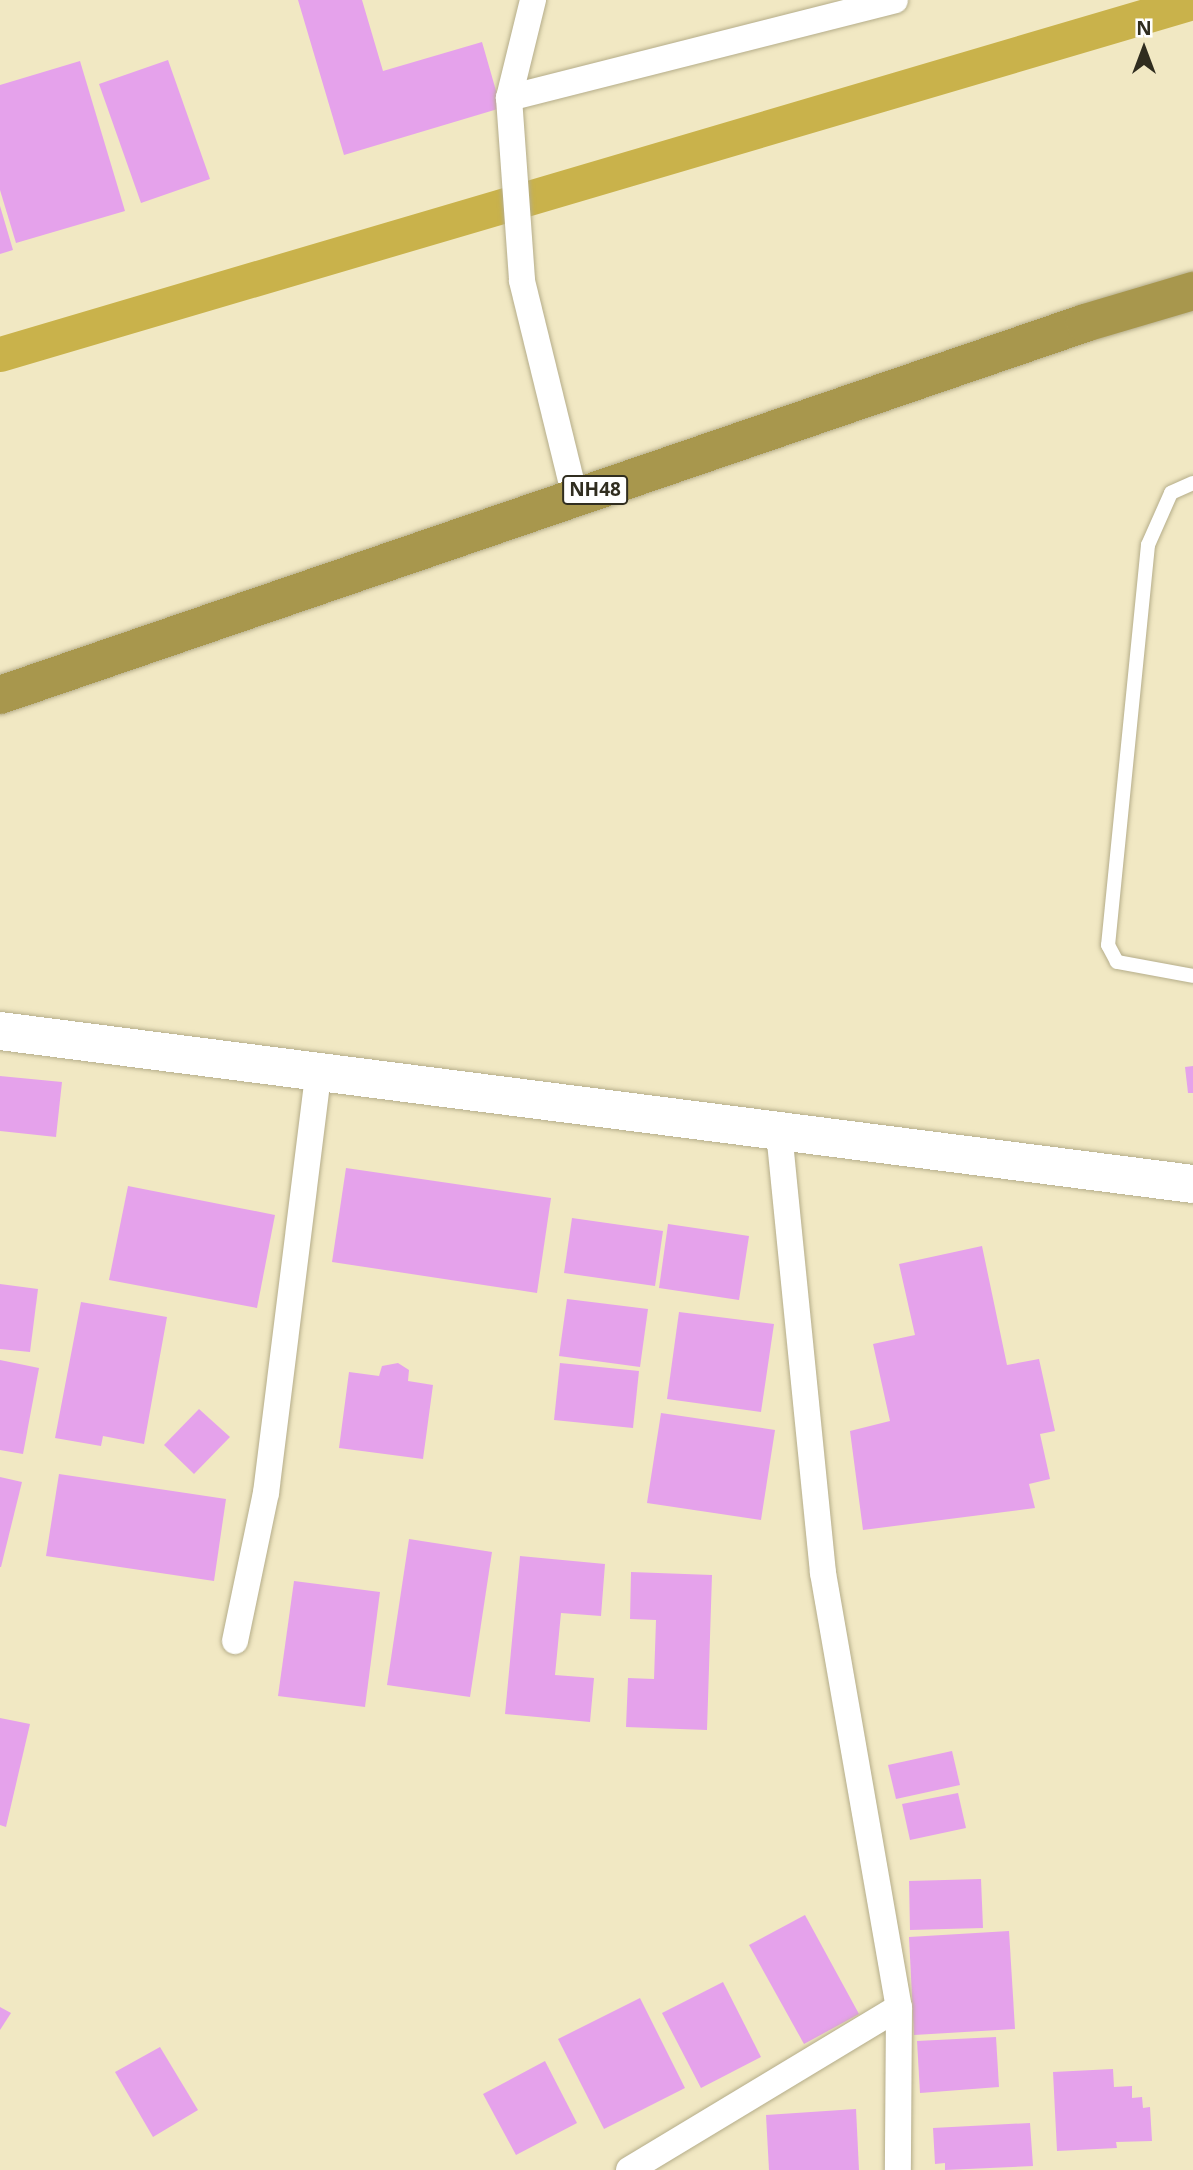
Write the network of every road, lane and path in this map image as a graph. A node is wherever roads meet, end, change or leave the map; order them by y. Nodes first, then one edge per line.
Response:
1 (533, 0) edge
2 (895, 0) edge
3 (509, 98) junction
4 (1193, 291) edge
5 (1193, 483) edge
6 (575, 497) junction
7 (0, 695) edge
8 (1193, 976) edge
9 (0, 1031) edge
10 (318, 1073) junction
11 (779, 1132) junction
12 (1193, 1184) edge
13 (235, 1641) dead end
14 (899, 2007) junction
15 (629, 2170) edge
16 (898, 2170) edge

1 - 3 street
2 - 3 street
3 - 6 street
4 - 6 highway, NH48
5 - 8 lane
6 - 7 highway, NH48
9 - 10 main road
10 - 11 main road
10 - 13 street
11 - 12 main road
11 - 14 street
14 - 15 street
14 - 16 street

